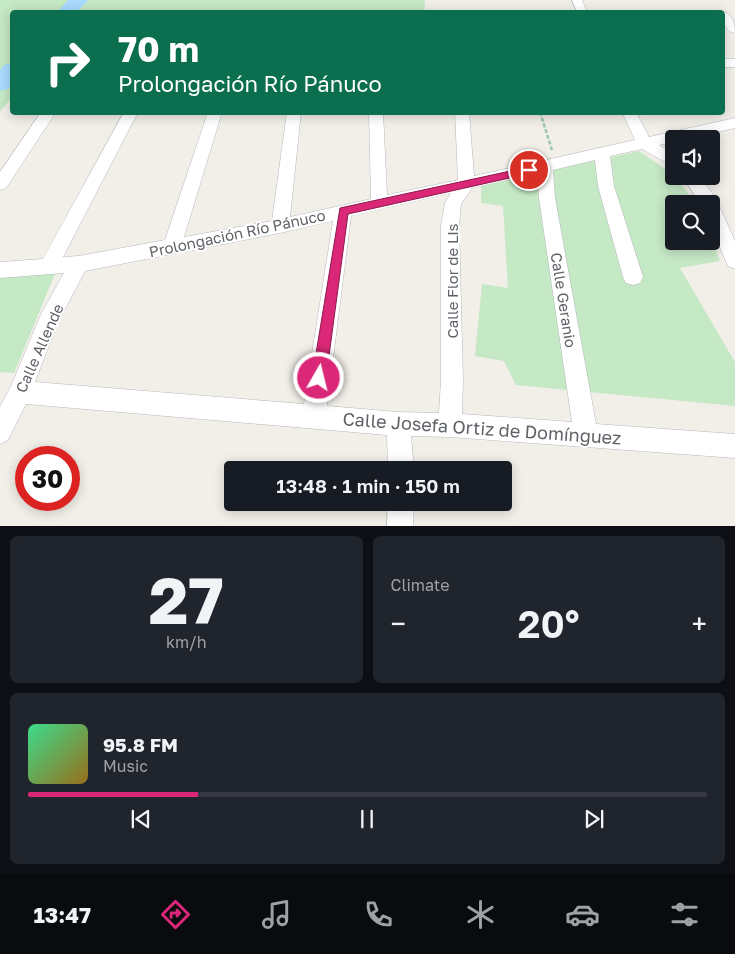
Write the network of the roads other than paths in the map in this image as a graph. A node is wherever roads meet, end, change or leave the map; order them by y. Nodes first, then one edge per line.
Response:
1 (47, 115) edge
2 (129, 115) edge
3 (214, 115) edge
4 (294, 115) edge
5 (376, 115) edge
6 (462, 115) edge
7 (630, 115) edge
8 (735, 123) edge
9 (644, 143) junction
10 (602, 152) junction
11 (665, 156) edge
12 (550, 165) junction
13 (0, 184) edge
14 (466, 184) junction
15 (697, 185) edge
16 (705, 195) edge
17 (379, 202) junction
18 (343, 211) junction
19 (280, 226) junction
20 (720, 226) edge
21 (172, 247) junction
22 (735, 261) edge
23 (79, 264) junction
24 (48, 267) junction
25 (0, 270) edge
26 (633, 277) dead end
27 (20, 392) junction
28 (314, 416) junction
29 (398, 424) junction
30 (450, 425) junction
31 (0, 432) edge
32 (586, 434) junction
33 (735, 446) edge
34 (400, 461) edge
35 (400, 511) edge
36 (400, 526) edge

1 - 13 street
2 - 24 street
3 - 21 street
4 - 19 street
5 - 17 street
6 - 14 street
7 - 9 street
8 - 9 street, Prolongación Río Pánuco
9 - 10 street, Prolongación Río Pánuco
9 - 11 street
10 - 12 street, Prolongación Río Pánuco
10 - 26 street
12 - 14 street, Prolongación Río Pánuco
12 - 32 street, Calle Geranio
14 - 17 street, Prolongación Río Pánuco
14 - 30 street, Calle Flor de Lis
15 - 16 street
17 - 18 street, Prolongación Río Pánuco
18 - 19 street, Prolongación Río Pánuco
18 - 28 street
19 - 21 street, Prolongación Río Pánuco
20 - 22 street
21 - 23 street, Prolongación Río Pánuco
23 - 24 street, Prolongación Río Pánuco
23 - 27 street, Calle Allende
24 - 25 street, Prolongación Río Pánuco
27 - 28 street, Calle Josefa Ortiz de Domínguez
27 - 31 street, Calle Allende
28 - 29 street, Calle Josefa Ortiz de Domínguez
29 - 30 street, Calle Josefa Ortiz de Domínguez
29 - 34 street
30 - 32 street, Calle Josefa Ortiz de Domínguez
32 - 33 street, Calle Josefa Ortiz de Domínguez
35 - 36 street

